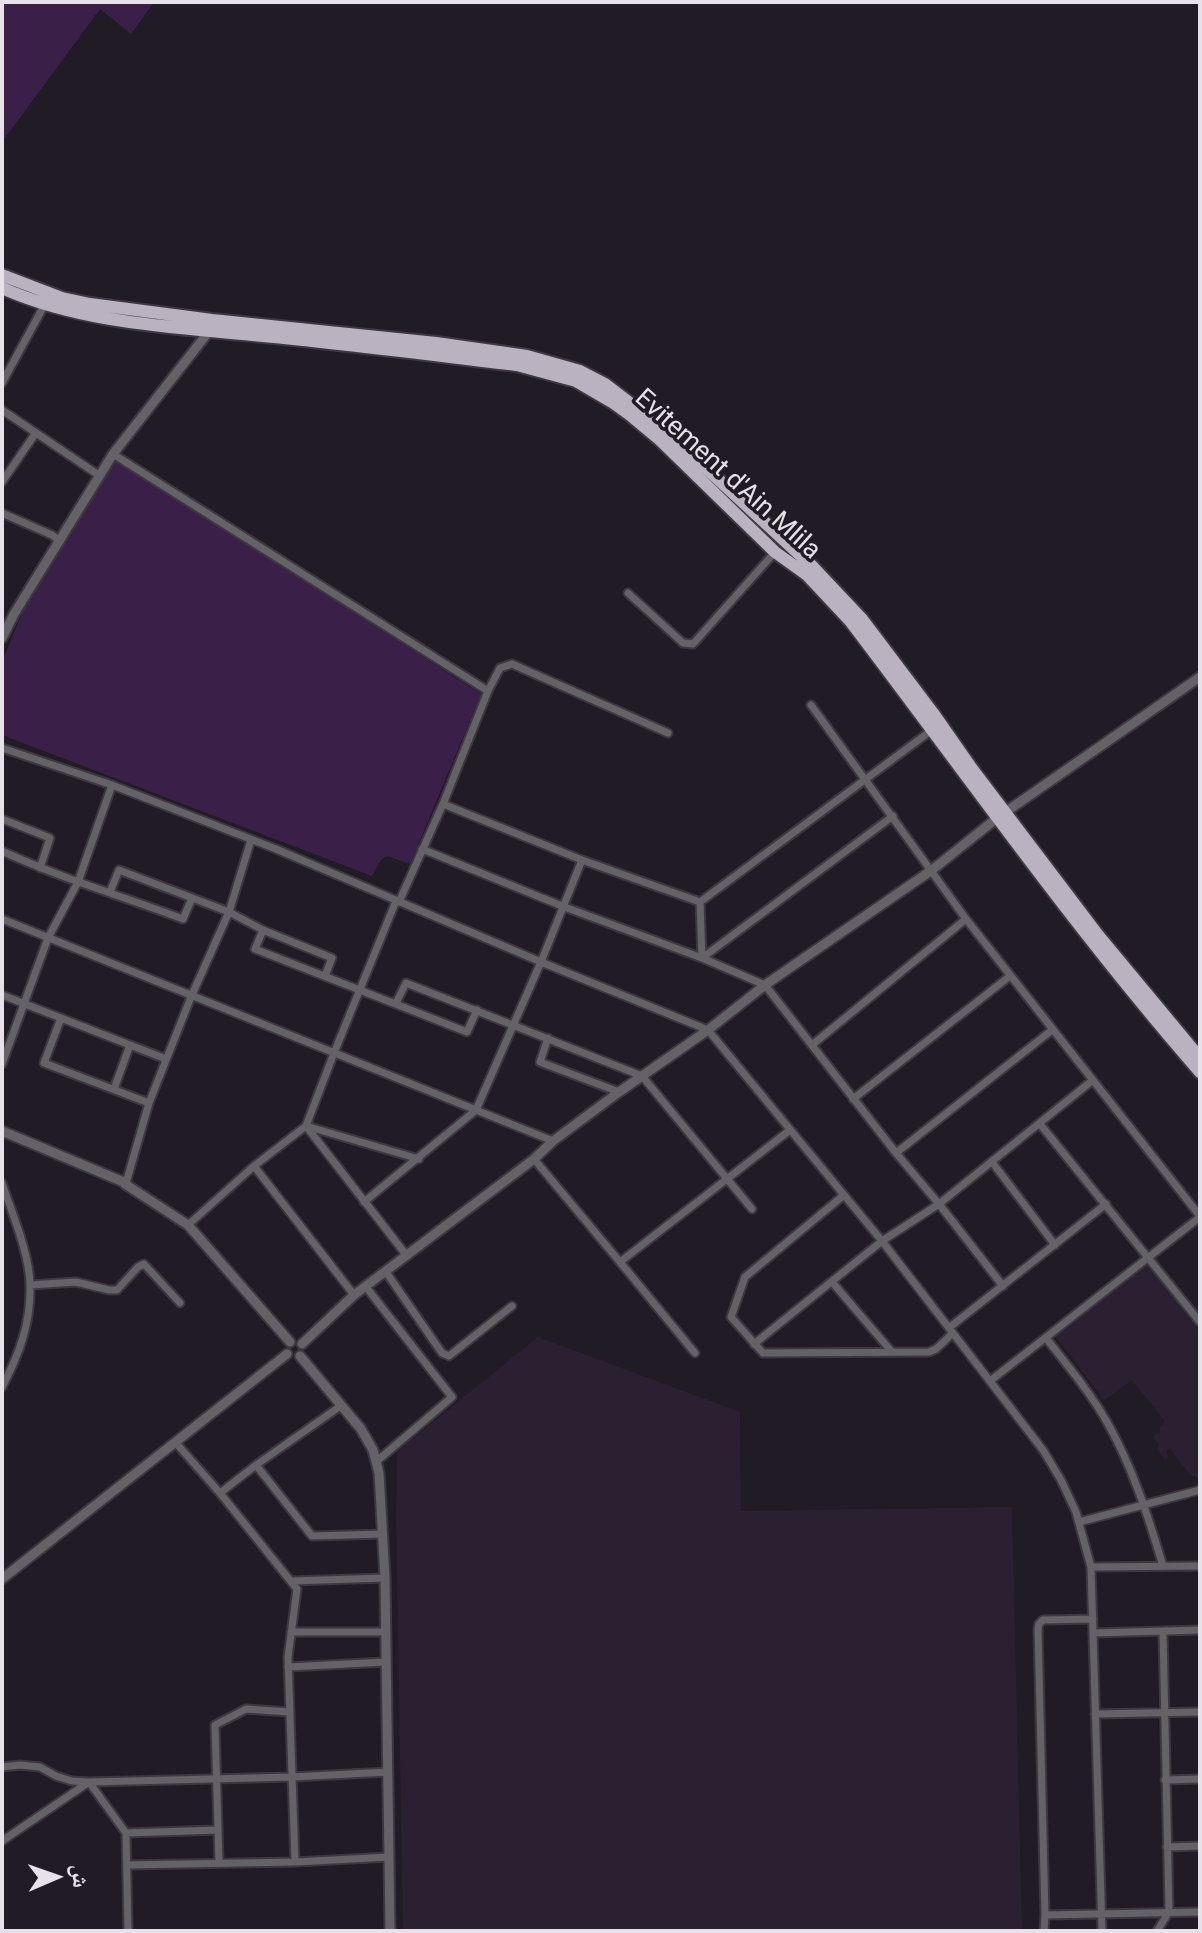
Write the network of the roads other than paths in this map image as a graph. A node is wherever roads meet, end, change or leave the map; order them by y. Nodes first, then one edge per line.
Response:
1 (2, 275) edge
2 (2, 288) edge
3 (45, 304) junction
4 (211, 325) junction
5 (2, 383) edge
6 (2, 410) edge
7 (35, 434) junction
8 (113, 454) junction
9 (100, 476) junction
10 (2, 482) edge
11 (3, 514) edge
12 (60, 541) junction
13 (775, 552) junction
14 (628, 593) dead end
15 (2, 638) edge
16 (1200, 677) edge
17 (488, 691) junction
18 (811, 705) dead end
19 (932, 730) junction
20 (668, 733) dead end
21 (2, 748) edge
22 (865, 780) junction
23 (112, 785) junction
24 (443, 804) junction
25 (893, 816) junction
26 (1001, 816) junction
27 (2, 819) edge
28 (251, 840) junction
29 (422, 849) junction
30 (2, 851) edge
31 (582, 860) junction
32 (40, 868) junction
33 (932, 870) junction
34 (78, 882) junction
35 (110, 892) junction
36 (192, 898) junction
37 (398, 902) junction
38 (700, 902) junction
39 (562, 906) junction
40 (229, 912) junction
41 (2, 919) edge
42 (966, 919) junction
43 (263, 930) junction
44 (48, 938) junction
45 (702, 958) junction
46 (541, 962) junction
47 (325, 976) junction
48 (1010, 976) junction
49 (765, 985) junction
50 (359, 989) junction
51 (2, 995) edge
52 (191, 997) junction
53 (24, 1003) junction
54 (396, 1003) junction
55 (477, 1010) junction
56 (61, 1018) junction
57 (515, 1025) junction
58 (708, 1030) junction
59 (1052, 1030) junction
60 (548, 1038) junction
61 (130, 1045) junction
62 (812, 1045) junction
63 (334, 1053) junction
64 (1200, 1058) edge
65 (166, 1059) junction
66 (2, 1064) edge
67 (1200, 1072) edge
68 (642, 1076) junction
69 (1093, 1080) junction
70 (114, 1089) junction
71 (619, 1092) junction
72 (853, 1099) junction
73 (149, 1103) junction
74 (476, 1110) junction
75 (1040, 1124) junction
76 (306, 1126) junction
77 (790, 1130) junction
78 (2, 1131) edge
79 (553, 1141) junction
80 (896, 1153) junction
81 (419, 1159) junction
82 (534, 1159) junction
83 (992, 1162) junction
84 (254, 1166) junction
85 (728, 1180) junction
86 (2, 1183) edge
87 (126, 1183) junction
88 (844, 1195) junction
89 (364, 1202) junction
90 (939, 1204) junction
91 (1106, 1204) junction
92 (752, 1209) dead end
93 (1200, 1217) edge
94 (188, 1225) junction
95 (882, 1241) junction
96 (1055, 1245) junction
97 (407, 1256) junction
98 (1149, 1256) junction
99 (620, 1262) junction
100 (386, 1272) junction
101 (832, 1282) junction
102 (30, 1285) junction
103 (1003, 1286) junction
104 (366, 1287) junction
105 (354, 1295) junction
106 (180, 1303) dead end
107 (512, 1306) dead end
108 (1200, 1322) edge
109 (951, 1330) junction
110 (1046, 1338) junction
111 (290, 1342) junction
112 (302, 1344) junction
113 (754, 1344) junction
114 (892, 1352) junction
115 (695, 1353) dead end
116 (287, 1354) junction
117 (300, 1356) junction
118 (990, 1381) junction
119 (2, 1387) edge
120 (342, 1405) junction
121 (176, 1443) junction
122 (377, 1461) junction
123 (256, 1465) junction
124 (1200, 1490) edge
125 (220, 1493) junction
126 (1144, 1504) junction
127 (1079, 1522) junction
128 (383, 1534) junction
129 (1163, 1566) junction
130 (1200, 1566) edge
131 (1091, 1567) junction
132 (385, 1578) junction
133 (2, 1579) edge
134 (291, 1581) junction
135 (1093, 1619) junction
136 (1200, 1630) edge
137 (291, 1632) junction
138 (386, 1632) junction
139 (1163, 1632) junction
140 (1093, 1633) junction
141 (386, 1662) junction
142 (288, 1667) junction
143 (290, 1712) junction
144 (1200, 1712) edge
145 (1164, 1713) junction
146 (1095, 1714) junction
147 (2, 1767) edge
148 (388, 1772) junction
149 (292, 1777) junction
150 (216, 1778) junction
151 (1200, 1779) edge
152 (1165, 1780) junction
153 (89, 1782) junction
154 (218, 1830) junction
155 (126, 1833) junction
156 (2, 1840) edge
157 (1200, 1846) edge
158 (1167, 1847) junction
159 (389, 1857) junction
160 (295, 1862) junction
161 (219, 1863) junction
162 (127, 1865) junction
163 (1169, 1912) junction
164 (1200, 1912) edge
165 (1101, 1913) junction
166 (1045, 1915) junction
167 (128, 1931) edge
168 (390, 1931) edge
169 (1044, 1931) edge
170 (1102, 1931) edge
171 (1157, 1931) edge

1 - 4 highway, Evitement d'Ain Mlila
2 - 3 highway, Evitement d'Ain Mlila
3 - 4 highway, Evitement d'Ain Mlila
3 - 5 street
4 - 8 street
4 - 13 highway, Evitement d'Ain Mlila
4 - 26 highway, Evitement d'Ain Mlila
6 - 7 street
7 - 9 street
7 - 10 street
8 - 9 street
8 - 17 street
9 - 12 street
11 - 12 street
12 - 15 street
13 - 14 street
13 - 19 highway, Evitement d'Ain Mlila
16 - 26 street
17 - 20 street
17 - 24 street
18 - 22 street
19 - 22 street
19 - 26 highway, Evitement d'Ain Mlila
21 - 23 street
22 - 25 street
22 - 38 street
23 - 28 street
23 - 34 street
24 - 29 street
24 - 31 street
25 - 33 street
25 - 45 street
26 - 33 street
26 - 64 highway, Evitement d'Ain Mlila
26 - 67 highway, Evitement d'Ain Mlila
27 - 32 street
28 - 37 street
28 - 40 street
29 - 37 street
29 - 39 street
30 - 32 street
31 - 38 street
31 - 39 street
32 - 34 street
33 - 42 street
33 - 49 street
34 - 35 street
34 - 44 street
35 - 36 street
35 - 36 street
36 - 40 street
37 - 46 street
37 - 50 street
38 - 45 street
39 - 45 street
39 - 46 street
40 - 43 street
40 - 52 street
41 - 44 street
42 - 48 street
42 - 62 street
43 - 47 street
43 - 47 street
44 - 52 street
44 - 53 street
45 - 49 street
46 - 57 street
46 - 58 street
47 - 50 street
48 - 59 street
48 - 72 street
49 - 58 street
49 - 62 street
50 - 54 street
50 - 63 street
51 - 53 street
52 - 63 street
52 - 65 street
53 - 56 street
53 - 66 street
54 - 55 street
54 - 55 street
55 - 57 street
56 - 61 street
56 - 70 street
57 - 60 street
57 - 74 street
58 - 68 street
58 - 77 street
59 - 69 street
59 - 80 street
60 - 68 street
60 - 71 street
61 - 65 street
61 - 70 street
62 - 72 street
63 - 74 street
63 - 76 street
65 - 73 street
68 - 71 street
68 - 85 street
69 - 75 street
69 - 93 street
70 - 73 street
71 - 79 street
72 - 80 street
73 - 87 street
74 - 79 street
74 - 81 street
75 - 83 street
75 - 91 street
76 - 81 street
76 - 84 street
76 - 89 street
77 - 85 street
77 - 88 street
78 - 87 street
79 - 82 street
80 - 90 street
81 - 89 street
82 - 97 street
82 - 99 street
83 - 90 street
83 - 96 street
84 - 94 street
84 - 105 street
85 - 92 street
85 - 99 street
86 - 102 street
87 - 94 street
88 - 95 street
88 - 113 street
89 - 97 street
90 - 95 street
90 - 103 street
91 - 96 street
91 - 98 street
93 - 98 street
94 - 111 street
95 - 101 street
95 - 109 street
96 - 103 street
97 - 100 street
98 - 108 street
98 - 110 street
99 - 115 street
100 - 104 street
100 - 107 street
101 - 113 street
101 - 114 street
102 - 106 street
102 - 119 street
103 - 109 street
104 - 105 street
104 - 122 street
105 - 112 street
109 - 114 street
109 - 118 street
110 - 118 street
110 - 126 street
111 - 112 street
111 - 116 street
112 - 117 street
113 - 114 street
116 - 117 street
116 - 121 street
117 - 120 street
118 - 127 street
120 - 122 street
120 - 123 street
121 - 125 street
121 - 133 street
122 - 128 street
123 - 125 street
123 - 128 street
124 - 126 street
125 - 134 street
126 - 127 street
126 - 129 street
127 - 131 street
128 - 132 street
129 - 130 street
129 - 131 street
131 - 135 street
132 - 134 street
132 - 138 street
134 - 137 street
135 - 140 street
135 - 166 street
136 - 139 street
137 - 138 street
137 - 142 street
138 - 141 street
139 - 140 street
139 - 145 street
140 - 146 street
141 - 142 street
141 - 148 street
142 - 143 street
143 - 149 street
143 - 150 street
144 - 145 street
145 - 146 street
145 - 152 street
146 - 165 street
147 - 153 street
148 - 149 street
148 - 159 street
149 - 150 street
149 - 160 street
150 - 153 street
150 - 154 street
151 - 152 street
152 - 158 street
153 - 155 street
153 - 156 street
154 - 155 street
154 - 161 street
155 - 162 street
157 - 158 street
158 - 163 street
159 - 160 street
159 - 168 street
160 - 161 street
161 - 162 street
162 - 167 street
163 - 164 street
163 - 165 street
163 - 171 street
165 - 166 street
165 - 170 street
166 - 169 street

